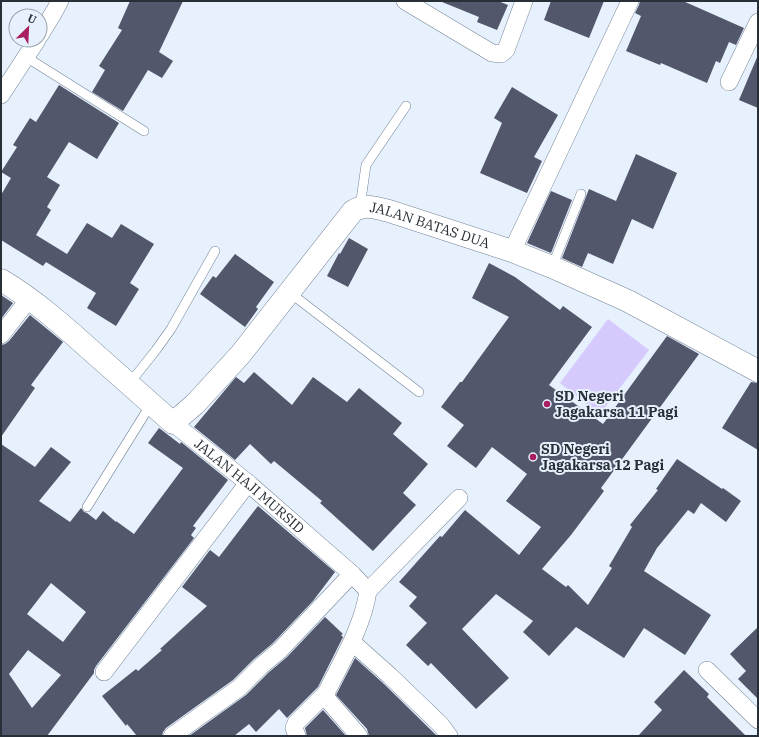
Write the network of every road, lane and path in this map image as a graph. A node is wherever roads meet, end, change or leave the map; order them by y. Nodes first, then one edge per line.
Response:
1 (60, 1) edge
2 (405, 1) edge
3 (524, 1) edge
4 (630, 1) edge
5 (48, 22) edge
6 (758, 22) edge
7 (32, 48) edge
8 (26, 57) junction
9 (729, 82) dead end
10 (1, 95) edge
11 (406, 106) dead end
12 (144, 130) dead end
13 (581, 194) dead end
14 (360, 207) junction
15 (215, 251) dead end
16 (512, 251) junction
17 (552, 267) junction
18 (1, 280) edge
19 (289, 292) junction
20 (29, 299) junction
21 (1, 335) edge
22 (758, 371) edge
23 (128, 384) junction
24 (419, 392) dead end
25 (152, 404) junction
26 (172, 423) junction
27 (248, 483) junction
28 (459, 498) dead end
29 (87, 507) dead end
30 (352, 574) junction
31 (368, 591) junction
32 (352, 642) junction
33 (706, 670) dead end
34 (104, 672) dead end
35 (326, 693) junction
36 (758, 720) edge
37 (172, 736) edge
38 (297, 736) edge
39 (358, 736) edge
40 (449, 736) edge

1 - 5 street
2 - 3 street
4 - 16 street
6 - 9 street
7 - 8 street
8 - 10 street
8 - 12 lane
11 - 14 lane
13 - 17 lane
14 - 16 street, JALAN BATAS DUA
14 - 19 street, JALAN BATAS DUA
15 - 23 lane
16 - 17 street, JALAN BATAS DUA
17 - 22 street, JALAN BATAS DUA
18 - 20 street, JALAN HAJI MURSID
19 - 24 lane
19 - 26 street, JALAN BATAS DUA
20 - 21 street
20 - 23 street, JALAN HAJI MURSID
23 - 25 street, JALAN HAJI MURSID
25 - 26 street, JALAN HAJI MURSID
25 - 29 lane
26 - 27 street, JALAN HAJI MURSID
27 - 30 street, JALAN HAJI MURSID
27 - 34 street
28 - 31 street
30 - 31 street, JALAN HAJI MURSID
30 - 37 street
31 - 32 street
32 - 35 street
32 - 40 street
33 - 36 street
35 - 38 street
35 - 39 street

